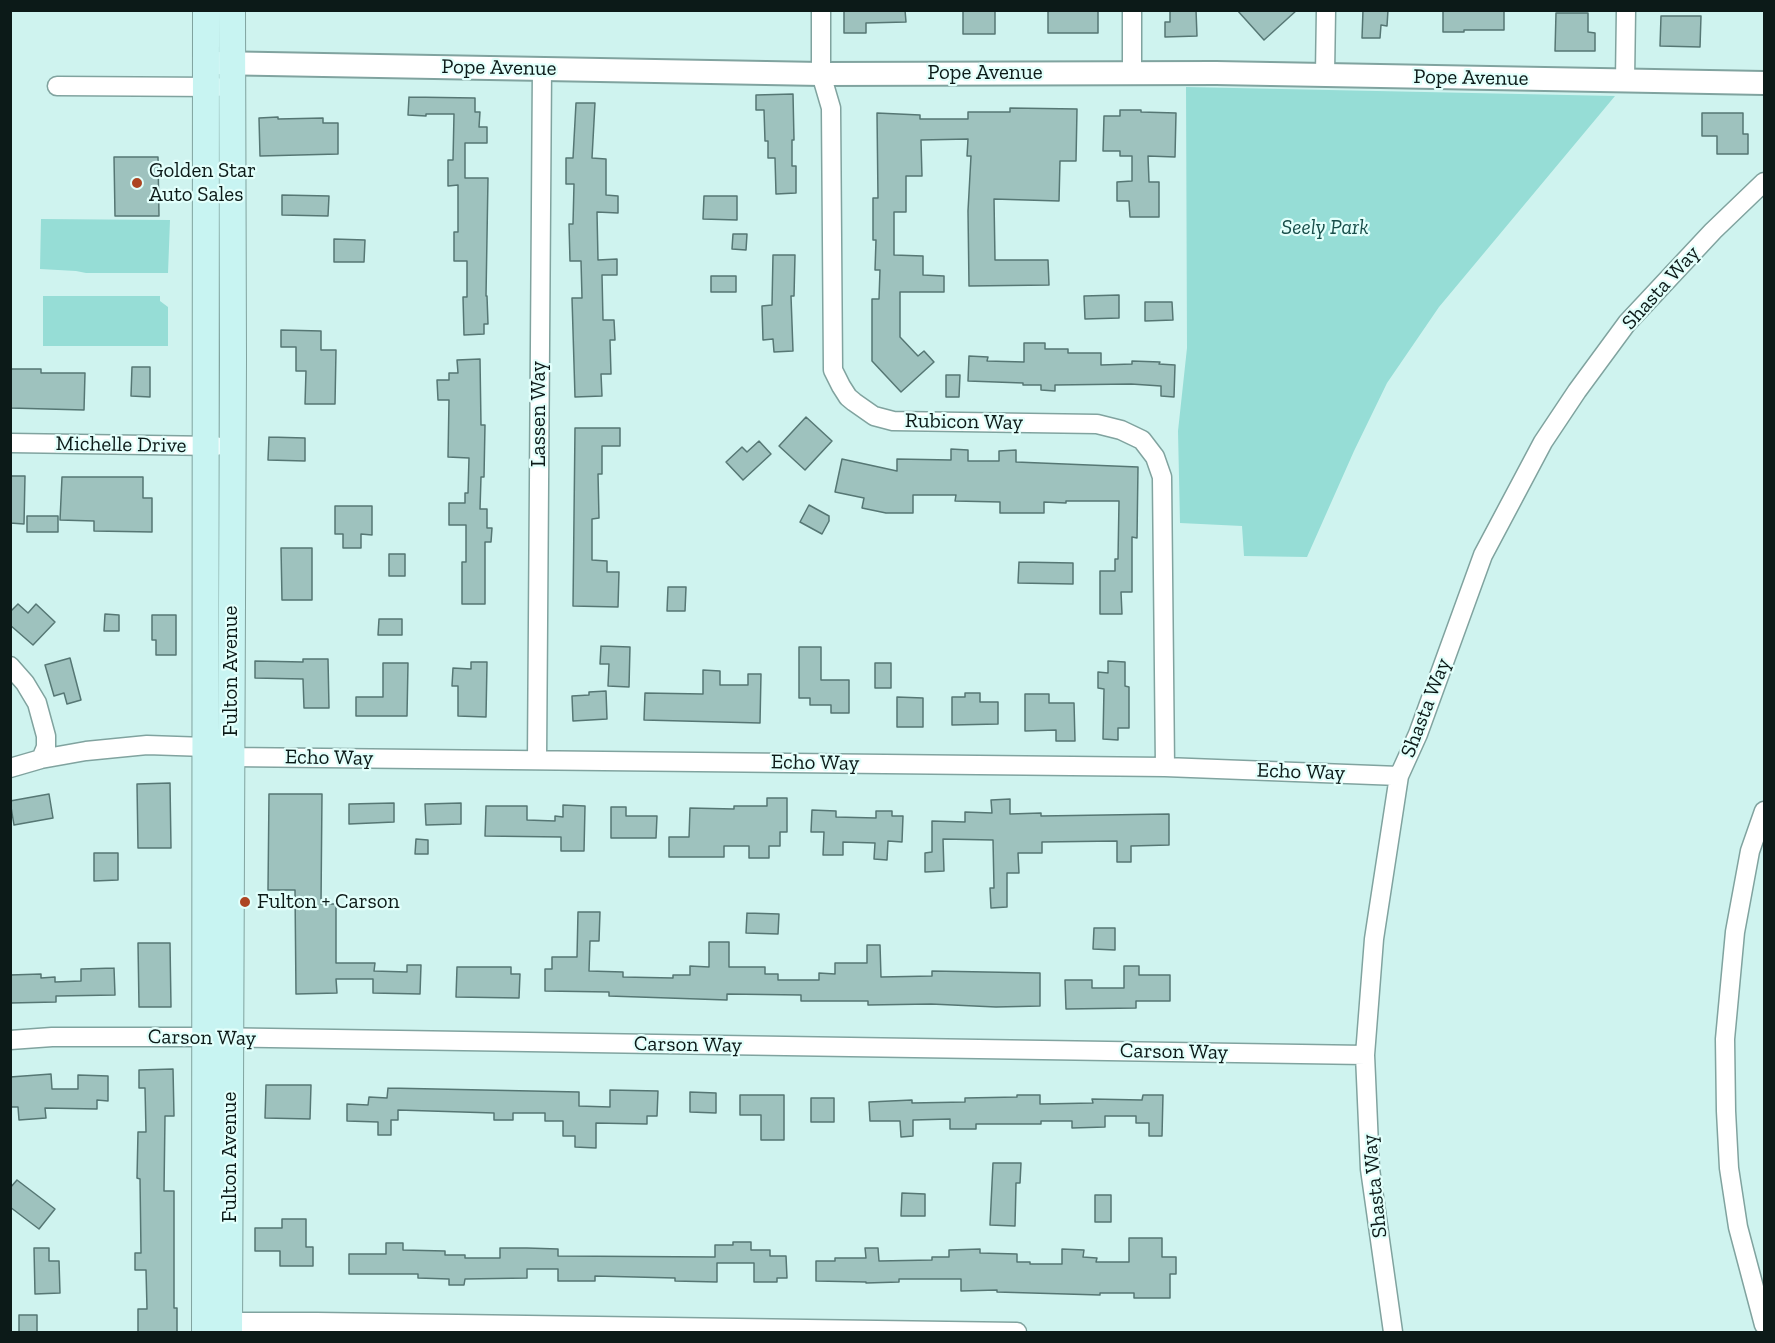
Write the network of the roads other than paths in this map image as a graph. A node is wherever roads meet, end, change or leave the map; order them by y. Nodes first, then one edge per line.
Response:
1 (206, 10) edge
2 (232, 10) edge
3 (821, 10) edge
4 (1132, 10) edge
5 (1326, 10) edge
6 (1626, 10) edge
7 (542, 68) junction
8 (1132, 73) junction
9 (821, 74) junction
10 (1325, 74) junction
11 (206, 75) junction
12 (231, 75) junction
13 (1625, 81) junction
14 (1764, 83) edge
15 (57, 86) dead end
16 (1764, 182) edge
17 (10, 443) edge
18 (206, 446) junction
19 (232, 446) junction
20 (10, 666) edge
21 (206, 747) junction
22 (231, 757) junction
23 (41, 759) junction
24 (537, 760) junction
25 (1165, 767) junction
26 (10, 768) edge
27 (1399, 776) junction
28 (1764, 811) edge
29 (218, 1037) junction
30 (10, 1040) edge
31 (1365, 1055) junction
32 (1764, 1325) edge
33 (217, 1327) edge
34 (1017, 1332) edge
35 (1393, 1332) edge

1 - 11 main road, Fulton Avenue
2 - 12 main road, Fulton Avenue
3 - 9 street, Rubicon Way
4 - 8 street
5 - 10 street
6 - 13 street
7 - 9 street, Pope Avenue
7 - 12 street, Pope Avenue
7 - 24 street, Lassen Way
8 - 9 street, Pope Avenue
8 - 10 street, Pope Avenue
9 - 25 street, Rubicon Way
10 - 13 street, Pope Avenue
11 - 12 street, Pope Avenue
11 - 15 street
11 - 18 main road, Fulton Avenue
12 - 19 main road, Fulton Avenue
13 - 14 street, Pope Avenue
16 - 27 street, Shasta Way
17 - 18 street, Michelle Drive
18 - 19 street, Michelle Drive
18 - 21 main road, Fulton Avenue
19 - 22 main road, Fulton Avenue
20 - 23 street
21 - 22 street
21 - 23 street
21 - 29 main road, Fulton Avenue
22 - 24 street, Echo Way
22 - 29 main road, Fulton Avenue
23 - 26 street
24 - 25 street, Echo Way
25 - 27 street, Echo Way
27 - 31 street, Shasta Way
28 - 32 street
29 - 30 street, Carson Way
29 - 31 street, Carson Way
29 - 33 main road, Fulton Avenue
31 - 35 street, Shasta Way
33 - 34 street

